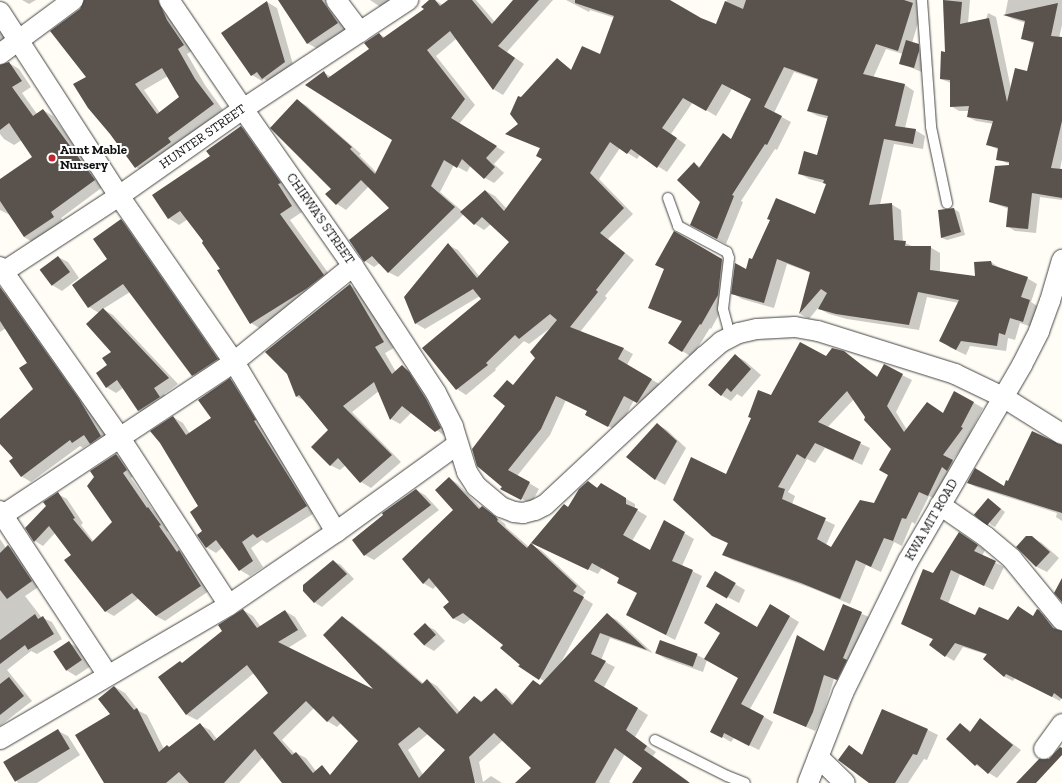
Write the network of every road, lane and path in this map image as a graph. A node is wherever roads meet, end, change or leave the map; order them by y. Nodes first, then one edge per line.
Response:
1 (72, 0) edge
2 (169, 0) edge
3 (336, 0) edge
4 (408, 0) edge
5 (922, 0) edge
6 (0, 12) edge
7 (360, 32) junction
8 (19, 42) junction
9 (0, 54) edge
10 (243, 109) junction
11 (119, 196) junction
12 (668, 198) dead end
13 (947, 203) dead end
14 (1062, 260) edge
15 (353, 266) junction
16 (1, 271) edge
17 (731, 338) junction
18 (234, 362) junction
19 (1003, 397) junction
20 (1062, 434) edge
21 (120, 438) junction
22 (458, 444) junction
23 (940, 505) junction
24 (1, 513) edge
25 (336, 532) junction
26 (229, 605) junction
27 (1062, 620) edge
28 (108, 674) junction
29 (1062, 724) edge
30 (0, 739) edge
31 (655, 740) dead end
32 (1044, 749) dead end
33 (818, 757) junction
34 (745, 783) edge
35 (808, 783) edge
36 (845, 783) edge

1 - 8 street
2 - 10 street, CHIRWA’S STREET
3 - 7 street
4 - 7 street, HUNTER STREET
5 - 13 lane
6 - 8 street
7 - 10 street, HUNTER STREET
8 - 9 street
8 - 11 street
10 - 11 street, HUNTER STREET
10 - 15 street, CHIRWA’S STREET
11 - 16 street, HUNTER STREET
11 - 18 street
12 - 17 lane
14 - 19 street, KWA MIT ROAD
15 - 18 street
15 - 22 street, CHIRWA’S STREET
16 - 21 street
17 - 19 street, CHIRWA’S STREET
17 - 22 street, CHIRWA’S STREET
18 - 21 street
18 - 25 street
19 - 20 street, CHIRWA’S STREET
19 - 23 street, KWA MIT ROAD
21 - 24 street
21 - 26 street
22 - 25 street
23 - 27 street
23 - 33 street, KWA MIT ROAD
24 - 28 street
25 - 26 street
26 - 28 street
28 - 30 street
29 - 32 street
31 - 34 lane
33 - 35 street, KWA MIT ROAD
33 - 36 street

